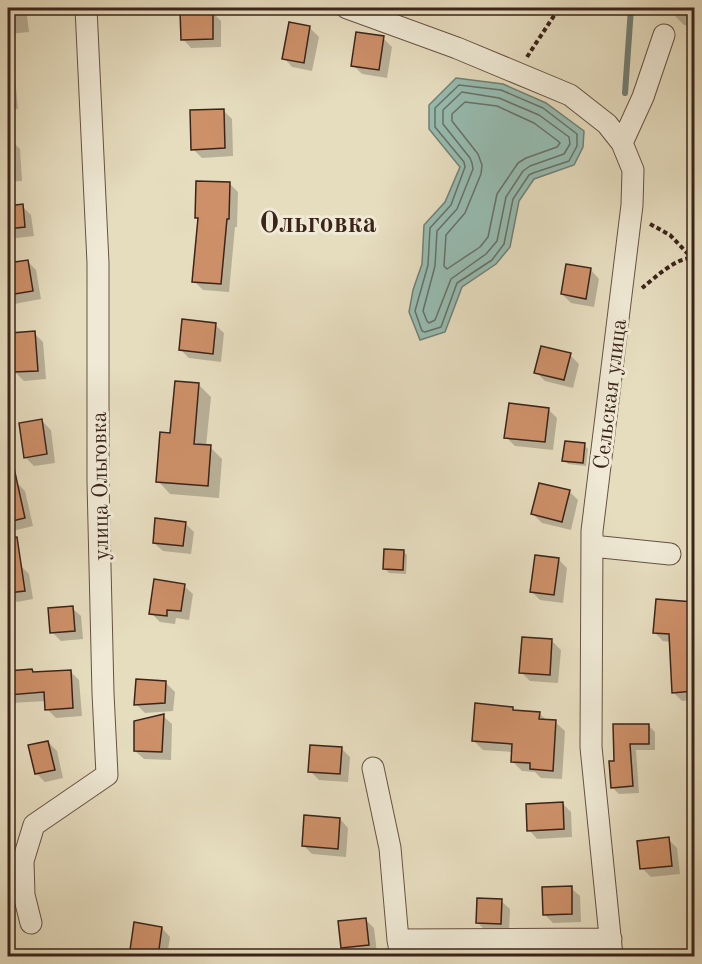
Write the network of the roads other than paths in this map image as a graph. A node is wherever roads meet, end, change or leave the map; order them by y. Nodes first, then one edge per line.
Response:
1 (86, 8) edge
2 (347, 8) edge
3 (664, 35) dead end
4 (622, 143) junction
5 (592, 546) junction
6 (670, 554) dead end
7 (373, 768) dead end
8 (31, 923) dead end
9 (611, 948) edge
10 (399, 949) edge

1 - 8 street, улица Ольговка
2 - 4 street, Сельская улица
3 - 4 street
4 - 5 street, Сельская улица
5 - 6 street
5 - 9 street, Сельская улица
7 - 10 street
9 - 10 street

